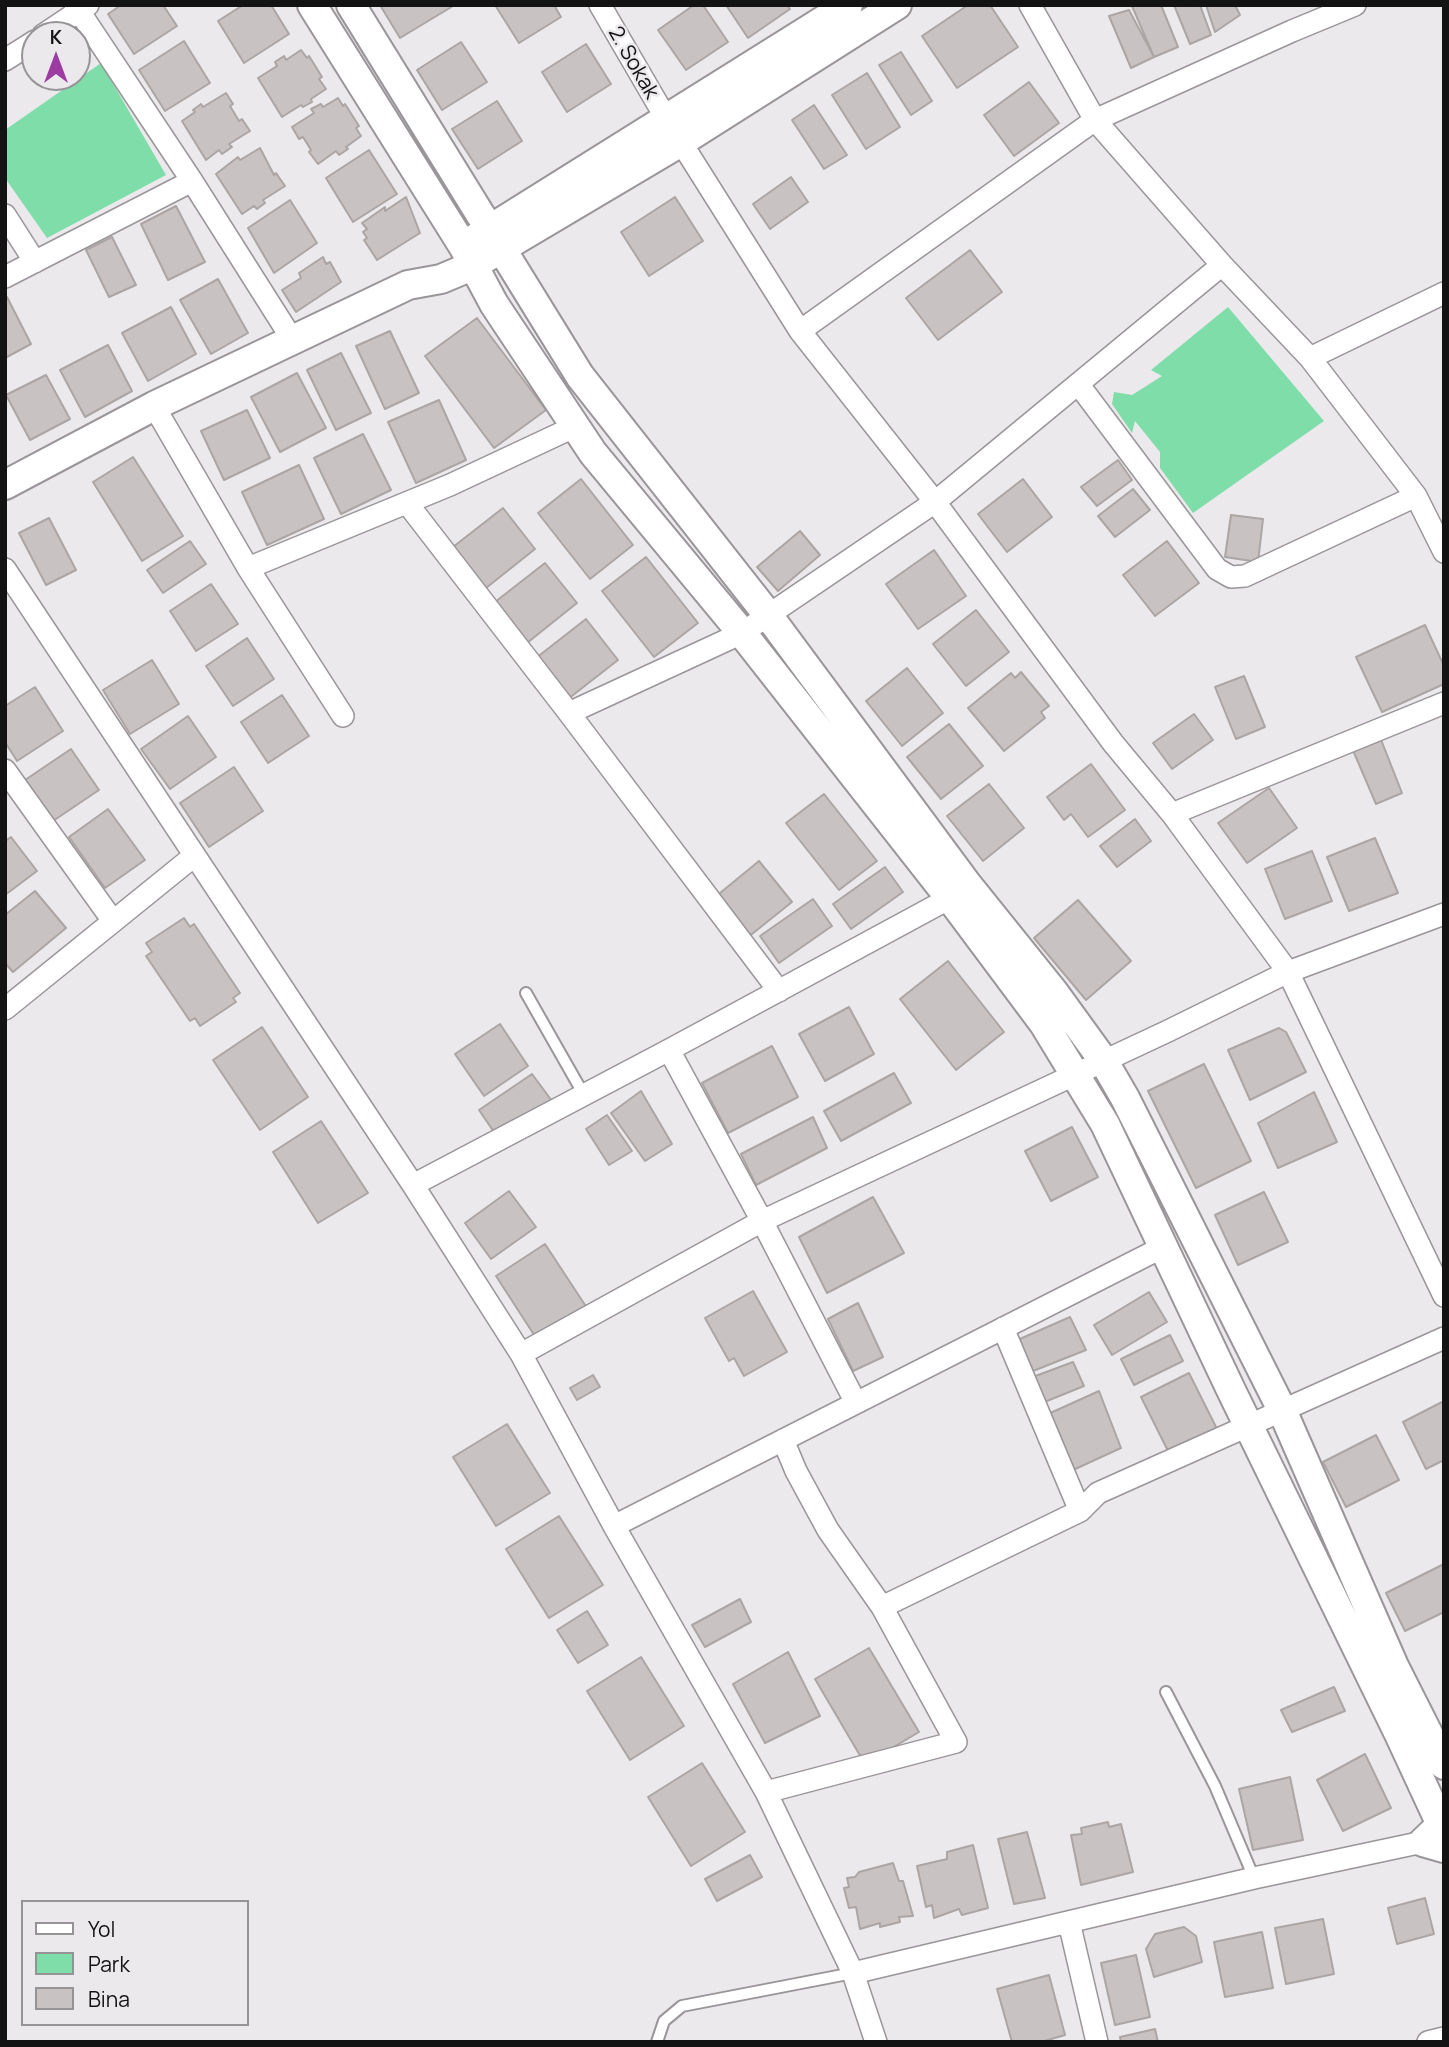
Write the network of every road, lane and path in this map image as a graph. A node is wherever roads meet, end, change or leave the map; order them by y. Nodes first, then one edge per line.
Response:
1 (312, 5) edge
2 (351, 5) edge
3 (600, 5) edge
4 (848, 5) edge
5 (897, 5) edge
6 (1030, 5) edge
7 (1355, 5) edge
8 (80, 7) edge
9 (62, 21) edge
10 (21, 50) edge
11 (5, 61) edge
12 (1095, 120) junction
13 (674, 131) junction
14 (192, 181) junction
15 (5, 215) edge
16 (495, 238) junction
17 (468, 256) junction
18 (35, 262) junction
19 (1222, 265) junction
20 (5, 277) edge
21 (1444, 292) edge
22 (800, 331) junction
23 (292, 339) junction
24 (1310, 358) junction
25 (1079, 385) junction
26 (154, 407) junction
27 (576, 426) junction
28 (5, 485) edge
29 (1416, 496) junction
30 (935, 502) junction
31 (407, 503) junction
32 (1444, 552) edge
33 (5, 569) edge
34 (248, 569) junction
35 (768, 615) junction
36 (742, 633) junction
37 (1444, 703) edge
38 (569, 713) junction
39 (344, 716) dead end
40 (5, 770) edge
41 (12, 796) edge
42 (1172, 814) junction
43 (194, 856) junction
44 (950, 898) junction
45 (1444, 914) edge
46 (113, 921) junction
47 (1288, 972) junction
48 (779, 991) junction
49 (526, 993) dead end
50 (5, 1009) edge
51 (669, 1050) junction
52 (1103, 1060) junction
53 (1075, 1075) junction
54 (584, 1095) junction
55 (413, 1185) junction
56 (762, 1221) junction
57 (1163, 1247) junction
58 (1444, 1296) edge
59 (1003, 1328) junction
60 (1444, 1338) edge
61 (521, 1354) junction
62 (856, 1403) junction
63 (1282, 1410) junction
64 (1249, 1425) junction
65 (783, 1440) junction
66 (1080, 1511) junction
67 (614, 1526) junction
68 (883, 1607) junction
69 (1166, 1692) dead end
70 (1444, 1765) edge
71 (766, 1792) junction
72 (1439, 1833) edge
73 (1254, 1878) junction
74 (1069, 1922) junction
75 (853, 1973) junction
76 (1444, 2038) edge
77 (657, 2042) edge
78 (877, 2042) edge
79 (1097, 2042) edge
80 (1428, 2042) edge

1 - 17 street
2 - 16 street
3 - 13 street, 2. Sokak
4 - 13 street
5 - 13 street
6 - 12 street
7 - 12 street
8 - 9 street
8 - 14 street
10 - 11 street
12 - 19 street
12 - 22 street
13 - 16 street
13 - 22 street, 2. Sokak
14 - 18 street
14 - 23 street
15 - 18 street
16 - 17 street
16 - 35 street
17 - 23 street
17 - 27 street
18 - 20 street
19 - 24 street
19 - 25 street
21 - 24 street
22 - 30 street, 2. Sokak
23 - 26 street
24 - 29 street
25 - 29 street
25 - 30 street
26 - 28 street
26 - 34 street
27 - 31 street
27 - 36 street
29 - 32 street
30 - 35 street
30 - 42 street, 2. Sokak
31 - 34 street
31 - 38 street
33 - 43 street
34 - 39 street
35 - 36 street
35 - 52 street
36 - 38 street
36 - 44 street
37 - 42 street
38 - 48 street
40 - 41 street
41 - 46 street
42 - 47 street, 2. Sokak
43 - 46 street
43 - 55 street
44 - 48 street
44 - 53 street
45 - 47 street
46 - 50 street
47 - 52 street
47 - 58 street, 2. Sokak
48 - 51 street
49 - 54 lane
51 - 54 street
51 - 56 street
52 - 53 street
52 - 63 street
53 - 56 street
53 - 57 street
54 - 55 street
55 - 61 street
56 - 61 street
56 - 62 street
57 - 59 street
57 - 64 street
59 - 62 street
59 - 66 street
60 - 63 street
61 - 67 street
62 - 65 street
63 - 64 street
63 - 70 street
64 - 66 street
64 - 72 street
65 - 67 street
65 - 68 street
66 - 68 street
67 - 71 street
68 - 71 street
69 - 73 lane
71 - 75 street
72 - 73 street
73 - 74 street
74 - 75 street
74 - 79 street
75 - 77 lane
75 - 78 street
76 - 80 street

